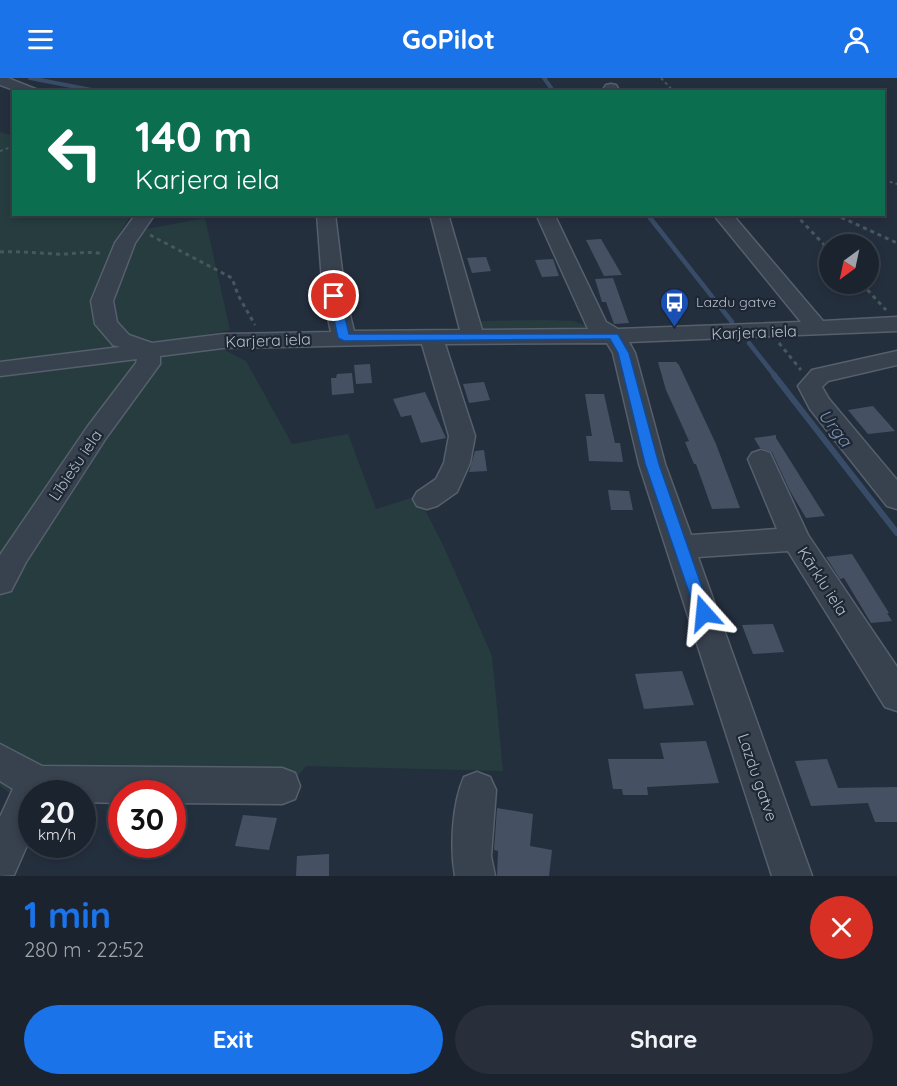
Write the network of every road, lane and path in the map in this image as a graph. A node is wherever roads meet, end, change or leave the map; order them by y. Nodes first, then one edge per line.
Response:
1 (661, 78) edge
2 (0, 80) edge
3 (30, 90) edge
4 (672, 90) edge
5 (326, 216) edge
6 (440, 216) edge
7 (546, 216) edge
8 (724, 216) edge
9 (797, 216) edge
10 (838, 216) edge
11 (141, 221) edge
12 (819, 239) edge
13 (897, 243) edge
14 (0, 252) edge
15 (119, 256) junction
16 (871, 294) edge
17 (895, 324) edge
18 (818, 329) junction
19 (614, 336) junction
20 (431, 337) junction
21 (473, 337) junction
22 (775, 337) dead end
23 (344, 338) junction
24 (261, 340) junction
25 (149, 349) junction
26 (897, 358) edge
27 (0, 369) edge
28 (817, 391) junction
29 (761, 459) dead end
30 (893, 487) edge
31 (427, 499) dead end
32 (796, 539) junction
33 (681, 547) junction
34 (0, 582) edge
35 (897, 696) edge
36 (0, 761) edge
37 (33, 780) edge
38 (96, 783) edge
39 (282, 786) dead end
40 (477, 790) dead end
41 (18, 822) edge
42 (0, 861) edge
43 (475, 876) edge
44 (792, 876) edge

1 - 4 path
2 - 3 street
5 - 23 street
6 - 21 street
7 - 19 street
8 - 18 street
9 - 12 path
10 - 13 path
11 - 15 street
11 - 24 path
14 - 15 path
15 - 25 street
16 - 17 path
17 - 18 street, Karjera iela
18 - 19 street, Karjera iela
19 - 21 street, Karjera iela
19 - 33 street, Lazdu gatve
20 - 21 street, Karjera iela
20 - 23 street, Karjera iela
20 - 31 street
22 - 28 path
23 - 24 street, Karjera iela
24 - 25 street, Karjera iela
25 - 27 street, Karjera iela
25 - 34 street, Lībiešu iela
26 - 28 street
28 - 30 street
29 - 32 street, Kārklu iela
32 - 33 street
32 - 35 street, Kārklu iela
33 - 44 street, Lazdu gatve
36 - 37 street
38 - 39 street
40 - 43 street
41 - 42 street

